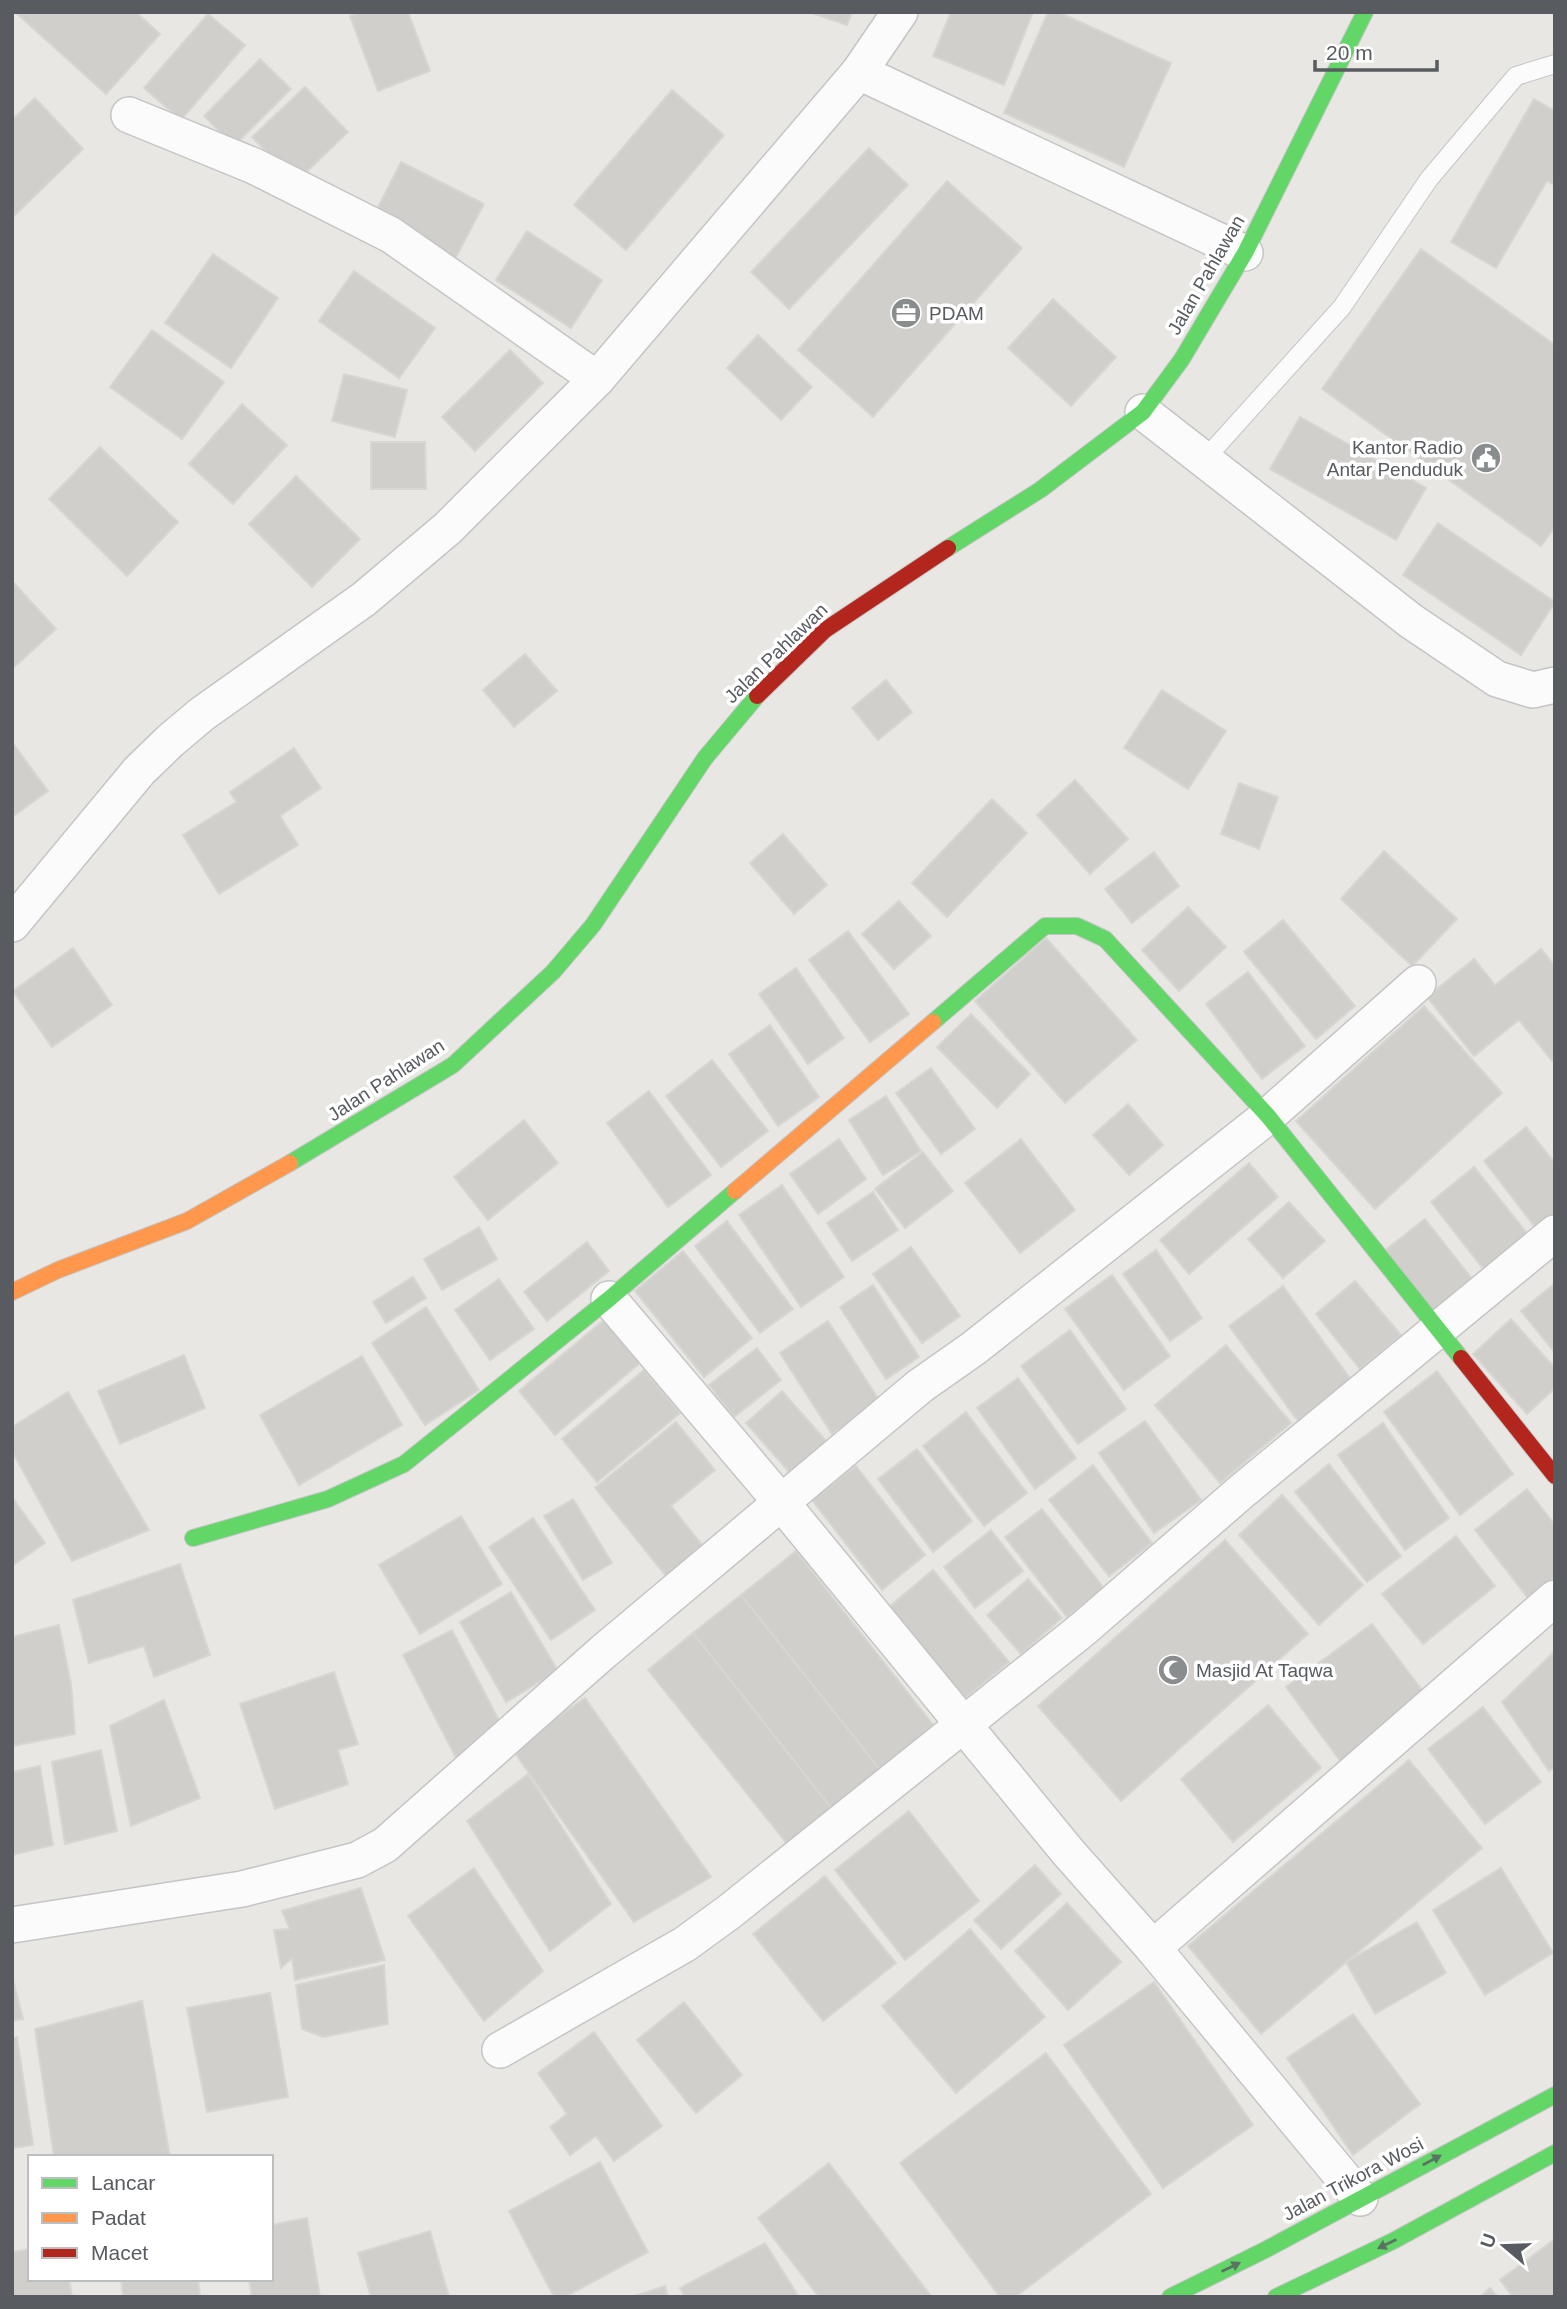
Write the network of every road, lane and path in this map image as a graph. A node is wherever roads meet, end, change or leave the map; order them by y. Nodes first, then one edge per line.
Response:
1 (900, 12) edge
2 (1365, 12) edge
3 (1555, 64) edge
4 (859, 72) junction
5 (128, 115) dead end
6 (1245, 253) junction
7 (597, 380) junction
8 (1143, 412) junction
9 (1205, 459) junction
10 (1555, 685) edge
11 (12, 924) edge
12 (1418, 983) dead end
13 (1268, 1116) junction
14 (1555, 1233) edge
15 (12, 1292) edge
16 (609, 1299) junction
17 (1436, 1331) junction
18 (1555, 1476) edge
19 (781, 1502) junction
20 (193, 1538) dead end
21 (1555, 1598) edge
22 (962, 1724) junction
23 (12, 1926) edge
24 (1153, 1948) junction
25 (500, 2050) dead end
26 (1555, 2095) edge
27 (1555, 2153) edge
28 (1360, 2198) junction
29 (1288, 2294) edge
30 (1170, 2297) edge

1 - 4 street
2 - 6 main road, Jalan Pahlawan
3 - 9 lane
4 - 6 street
4 - 7 street
5 - 7 street
6 - 8 main road, Jalan Pahlawan
7 - 11 street
8 - 9 street
8 - 15 main road, Jalan Pahlawan
9 - 10 street
12 - 13 street
13 - 16 main road
13 - 17 main road
13 - 19 street
14 - 17 street
16 - 19 street
16 - 20 main road
17 - 18 main road
17 - 22 street
19 - 22 street
19 - 23 street
21 - 24 street
22 - 24 street
22 - 25 street
24 - 28 street
28 -> 26 main road, Jalan Trikora Wosi
27 -> 29 main road
30 -> 28 main road, Jalan Trikora Wosi

